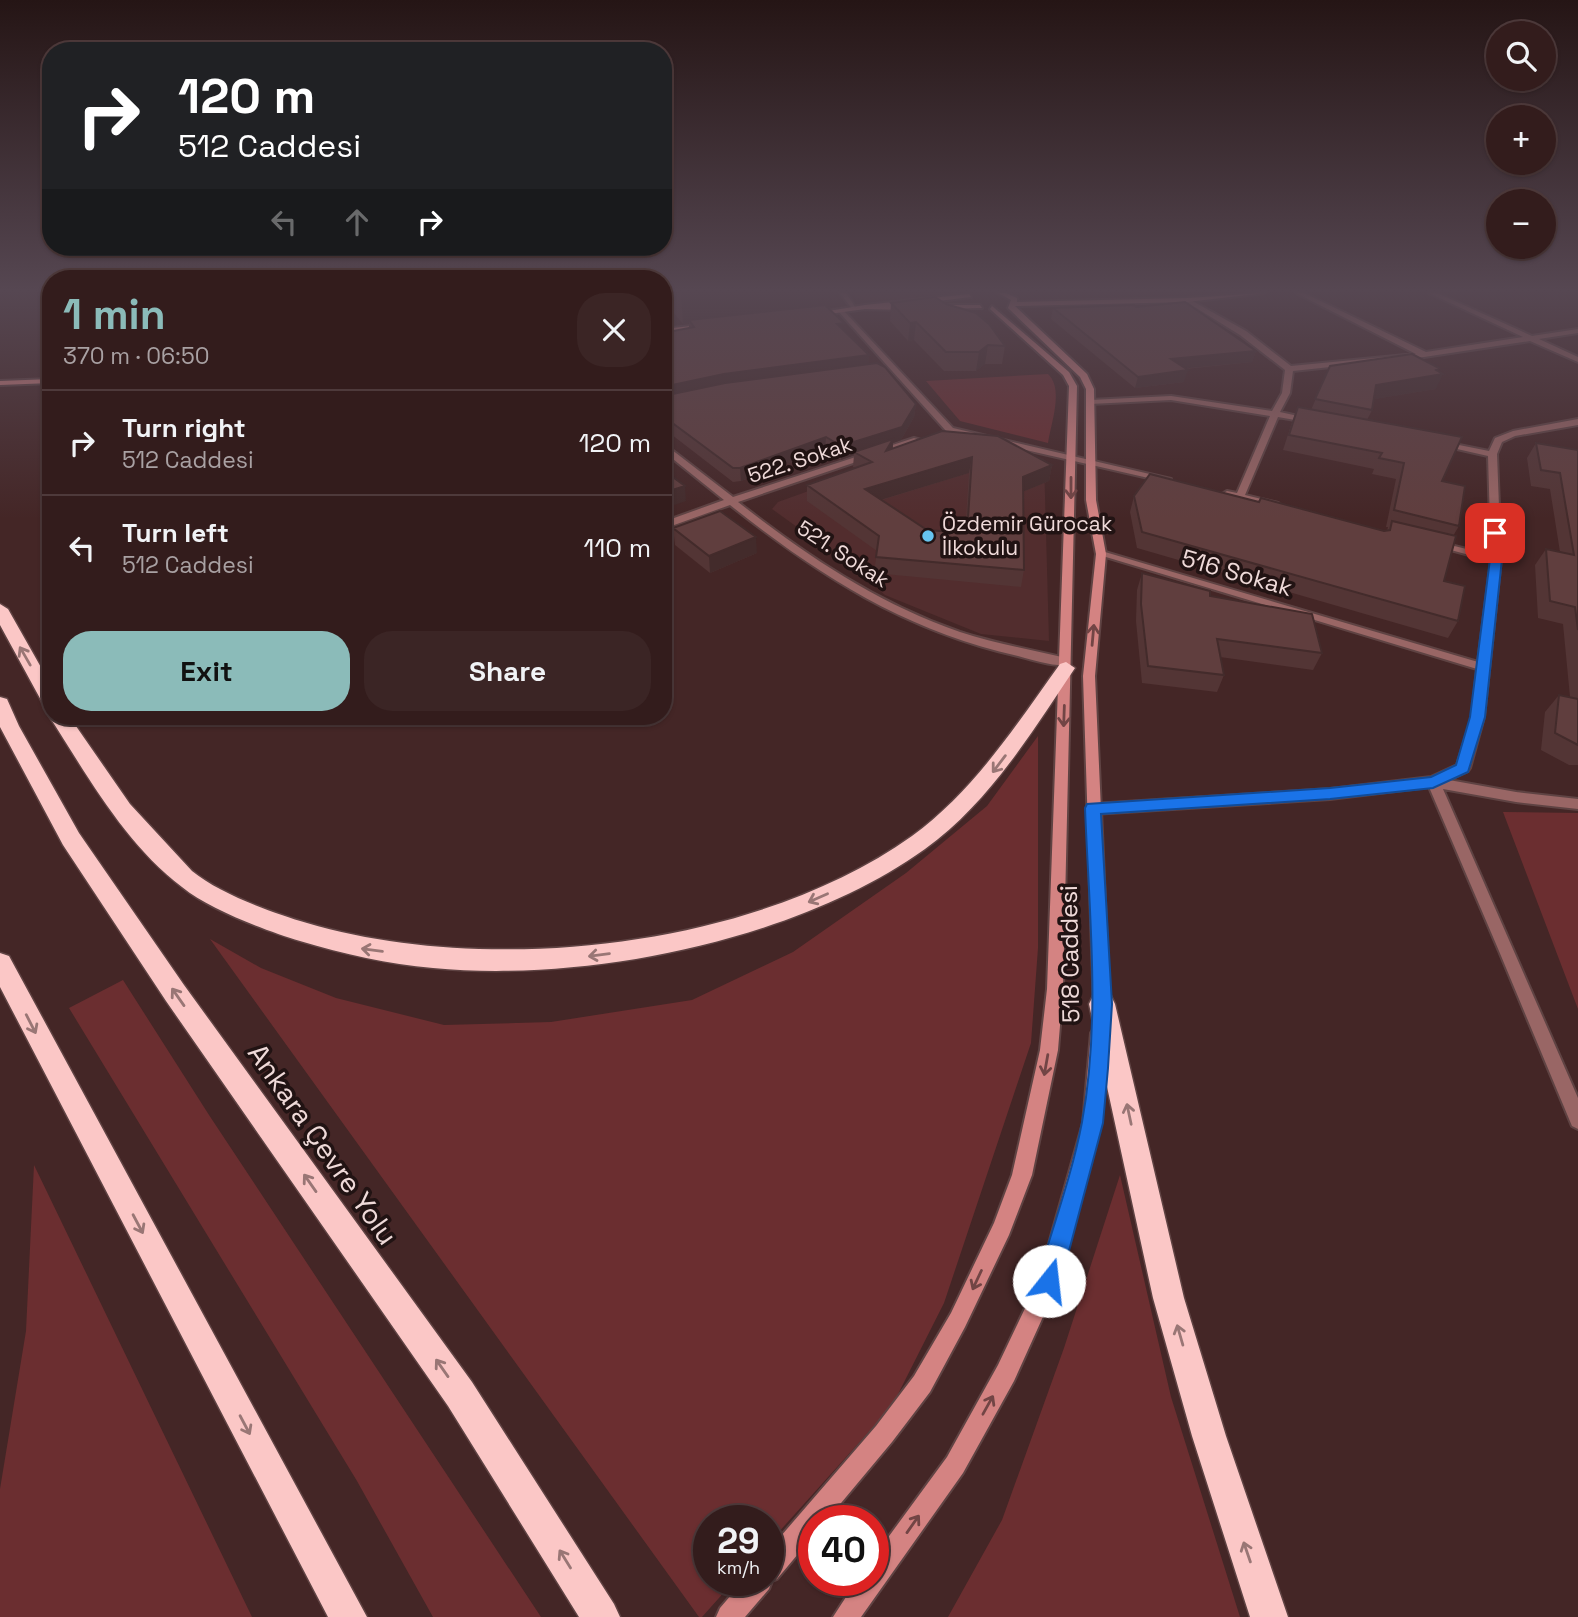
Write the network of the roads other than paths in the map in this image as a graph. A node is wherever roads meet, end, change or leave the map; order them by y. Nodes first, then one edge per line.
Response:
1 (892, 368) edge
2 (895, 368) edge
3 (1057, 368) edge
4 (1077, 368) edge
5 (1294, 368) edge
6 (1289, 369) joint
7 (882, 370) edge
8 (42, 381) edge
9 (0, 383) edge
10 (1090, 402) junction
11 (1275, 413) junction
12 (1316, 421) edge
13 (1578, 422) edge
14 (950, 430) junction
15 (937, 434) edge
16 (924, 438) edge
17 (1424, 442) edge
18 (672, 453) edge
19 (1492, 454) junction
20 (1071, 456) junction
21 (1092, 461) junction
22 (1173, 481) edge
23 (1213, 490) edge
24 (1240, 497) junction
25 (732, 501) junction
26 (1281, 507) edge
27 (672, 523) edge
28 (1429, 542) edge
29 (1101, 554) junction
30 (1496, 559) junction
31 (0, 609) edge
32 (1066, 665) junction
33 (1483, 667) junction
34 (42, 686) edge
35 (0, 703) edge
36 (65, 725) edge
37 (1433, 782) junction
38 (1578, 804) edge
39 (1093, 808) junction
40 (0, 963) edge
41 (1102, 1004) junction
42 (1578, 1120) edge
43 (784, 1552) edge
44 (889, 1558) edge
45 (747, 1596) edge
46 (861, 1596) edge
47 (348, 1617) edge
48 (601, 1617) edge
49 (729, 1617) edge
50 (846, 1617) edge
51 (1269, 1617) edge

1 - 7 street
2 - 14 street
3 - 20 street, 518 Caddesi
4 - 10 street, 518 Caddesi
5 - 6 street
6 - 11 street
8 - 9 street
10 - 11 street
10 - 21 street, 518 Caddesi
11 - 12 street
11 - 24 street
13 - 19 street
14 - 15 street
14 - 20 street
16 - 25 street, 522. Sokak
17 - 19 street
18 - 25 street, 521. Sokak
19 - 30 street
20 - 21 street
20 -> 32 street, 518 Caddesi
21 - 22 street
21 - 29 street, 518 Caddesi
23 - 24 street
24 - 26 street
25 - 27 street, 522. Sokak
25 - 32 street, 521. Sokak
28 - 30 street
29 - 33 street, 516 Sokak
39 -> 29 street, 518 Caddesi
30 - 33 street
34 -> 31 highway
32 -> 36 highway
32 -> 43 street, 518 Caddesi
33 - 37 street
48 -> 35 highway, Ankara Çevre Yolu
37 - 38 street
37 - 39 street
37 - 42 street
39 - 41 street, 518 Caddesi
40 -> 47 highway
44 -> 41 street, 518 Caddesi
51 -> 41 highway
45 - 49 street
46 - 50 street, 518 Caddesi

